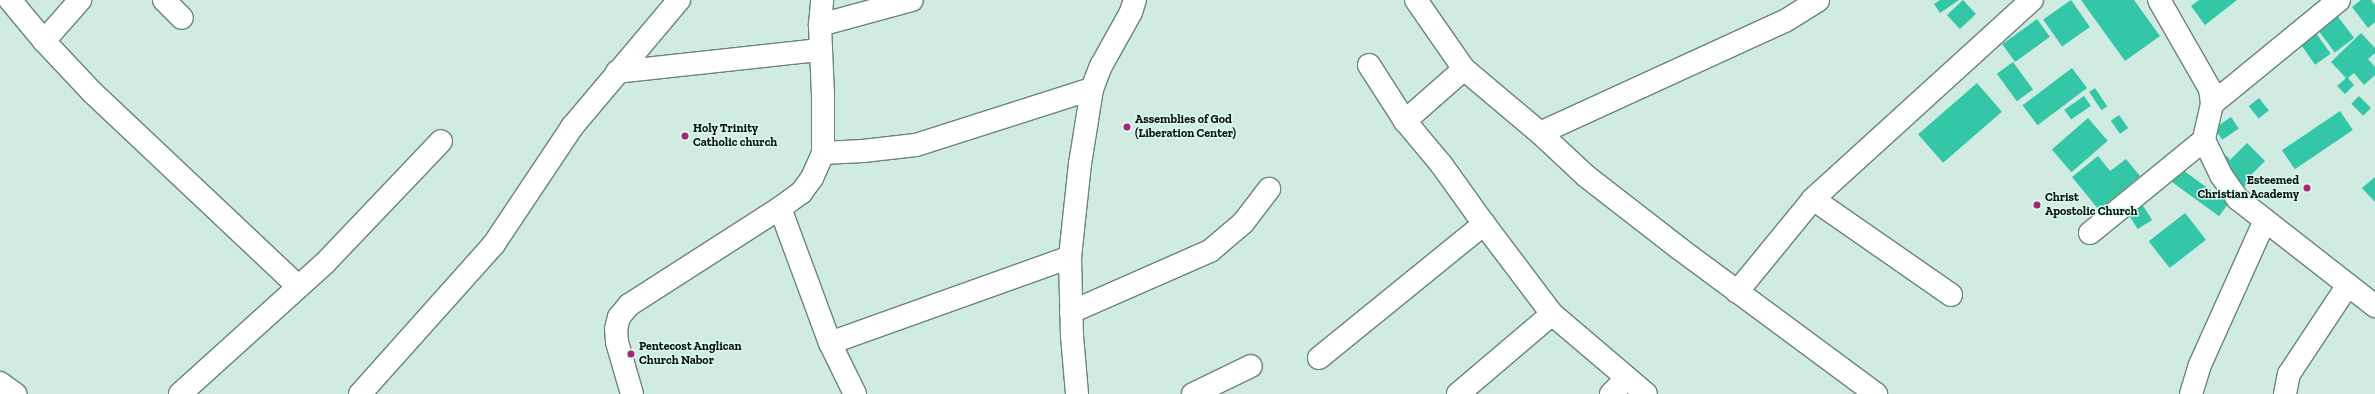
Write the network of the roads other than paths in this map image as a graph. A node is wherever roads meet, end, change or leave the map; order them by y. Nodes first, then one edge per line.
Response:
1 (10, 0) edge
2 (80, 0) edge
3 (164, 0) edge
4 (679, 0) edge
5 (822, 0) edge
6 (912, 0) edge
7 (1135, 0) edge
8 (1818, 0) edge
9 (2032, 0) edge
10 (2160, 0) edge
11 (2339, 0) edge
12 (1425, 3) edge
13 (182, 18) dead end
14 (820, 25) junction
15 (44, 41) junction
16 (821, 50) junction
17 (1369, 65) dead end
18 (1464, 69) junction
19 (618, 72) junction
20 (1092, 89) junction
21 (2212, 104) junction
22 (1405, 121) junction
23 (1540, 133) junction
24 (2204, 140) junction
25 (441, 141) dead end
26 (823, 153) junction
27 (1270, 189) dead end
28 (1813, 199) junction
29 (780, 208) junction
30 (2265, 220) junction
31 (1484, 224) junction
32 (2090, 233) dead end
33 (1070, 257) junction
34 (2348, 285) junction
35 (298, 286) junction
36 (1737, 292) junction
37 (1951, 295) dead end
38 (2375, 306) edge
39 (1071, 312) junction
40 (1552, 314) junction
41 (830, 343) junction
42 (1319, 358) dead end
43 (1251, 366) dead end
44 (0, 383) edge
45 (1619, 386) edge
46 (15, 394) edge
47 (180, 394) edge
48 (360, 394) edge
49 (632, 394) edge
50 (855, 394) edge
51 (1077, 394) edge
52 (1193, 394) edge
53 (1458, 394) edge
54 (1646, 394) edge
55 (1876, 394) edge
56 (2191, 394) edge
57 (2285, 394) edge

1 - 15 street
2 - 15 street
3 - 13 street
4 - 19 street
5 - 14 street
6 - 14 street
7 - 20 street
8 - 23 street
9 - 28 street
10 - 21 street
11 - 21 street
12 - 18 street
14 - 16 street
15 - 35 street
16 - 19 street
16 - 26 street
17 - 22 street
18 - 22 street
18 - 23 street
19 - 48 street
20 - 26 street
20 - 33 street
21 - 24 street
22 - 31 street
23 - 36 street
24 - 30 street
24 - 32 street
25 - 35 street
26 - 29 street
27 - 39 street
28 - 36 street
28 - 37 street
29 - 41 street
29 - 49 street
30 - 34 street
30 - 56 street
31 - 40 street
31 - 42 street
33 - 39 street
33 - 41 street
34 - 38 street
34 - 57 street
35 - 47 street
36 - 55 street
39 - 51 street
40 - 45 street
40 - 53 street
41 - 50 street
43 - 52 street
44 - 46 street
45 - 54 street

